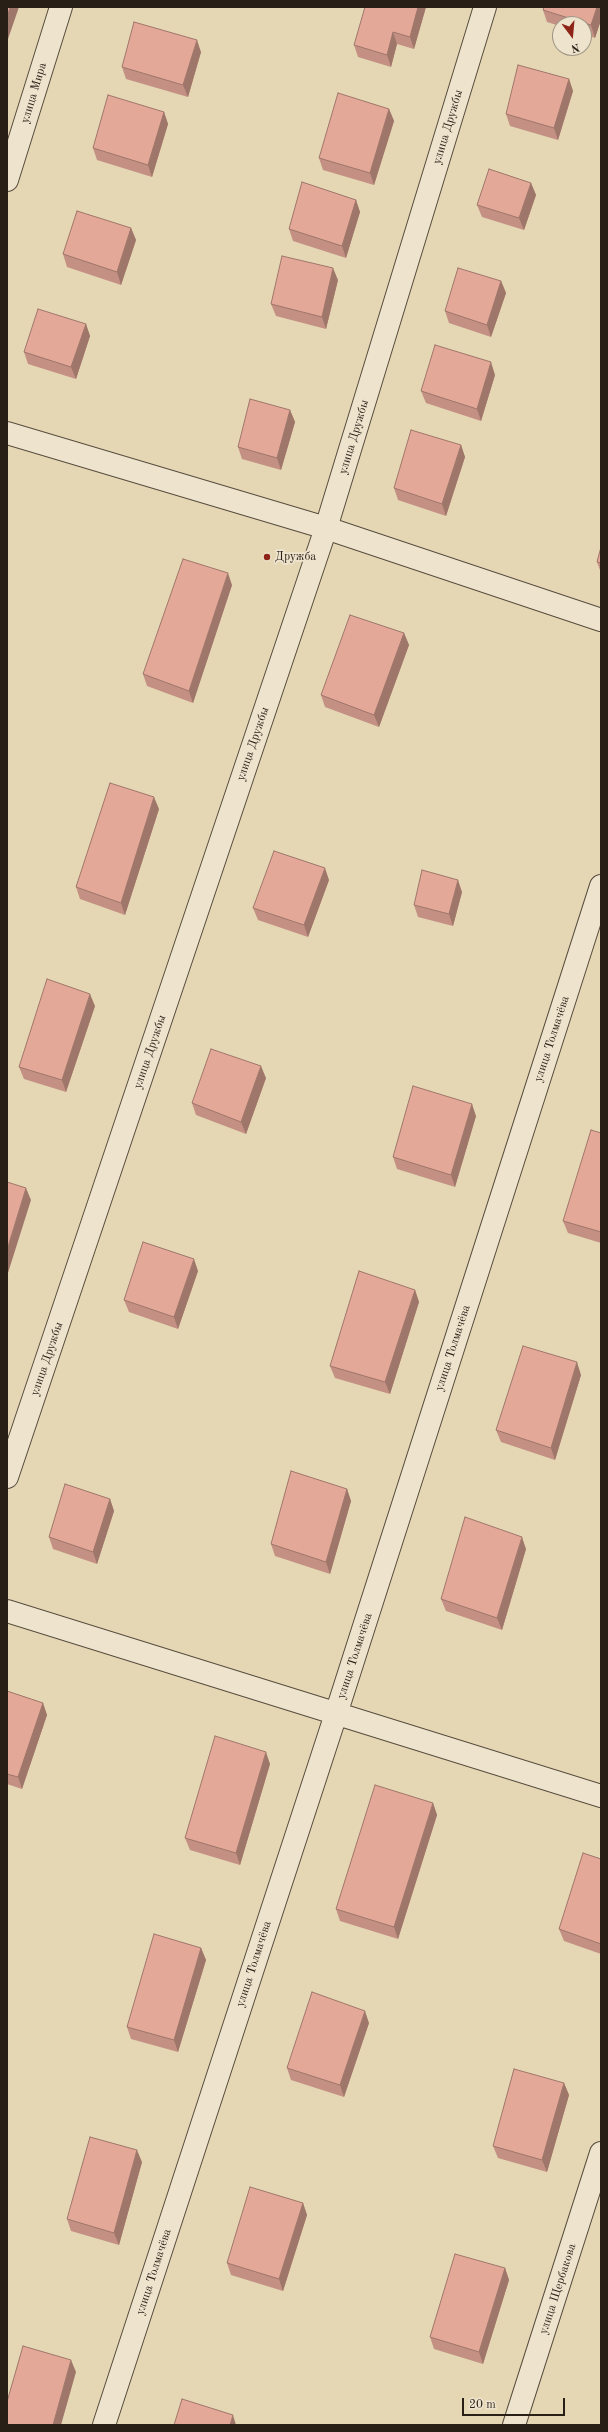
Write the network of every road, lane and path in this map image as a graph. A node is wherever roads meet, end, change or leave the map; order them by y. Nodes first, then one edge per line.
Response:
1 (61, 7) edge
2 (485, 7) edge
3 (7, 180) edge
4 (7, 433) edge
5 (326, 528) junction
6 (601, 620) edge
7 (601, 886) edge
8 (7, 1477) edge
9 (7, 1611) edge
10 (336, 1714) junction
11 (601, 1796) edge
12 (601, 2153) edge
13 (104, 2425) edge
14 (514, 2425) edge

1 - 3 street, улица Мира
2 - 5 street, улица Дружбы
4 - 5 street
5 - 6 street
5 - 8 street, улица Дружбы
7 - 10 street, улица Толмачёва
9 - 10 street
10 - 11 street
10 - 13 street, улица Толмачёва
12 - 14 street, улица Щербакова

